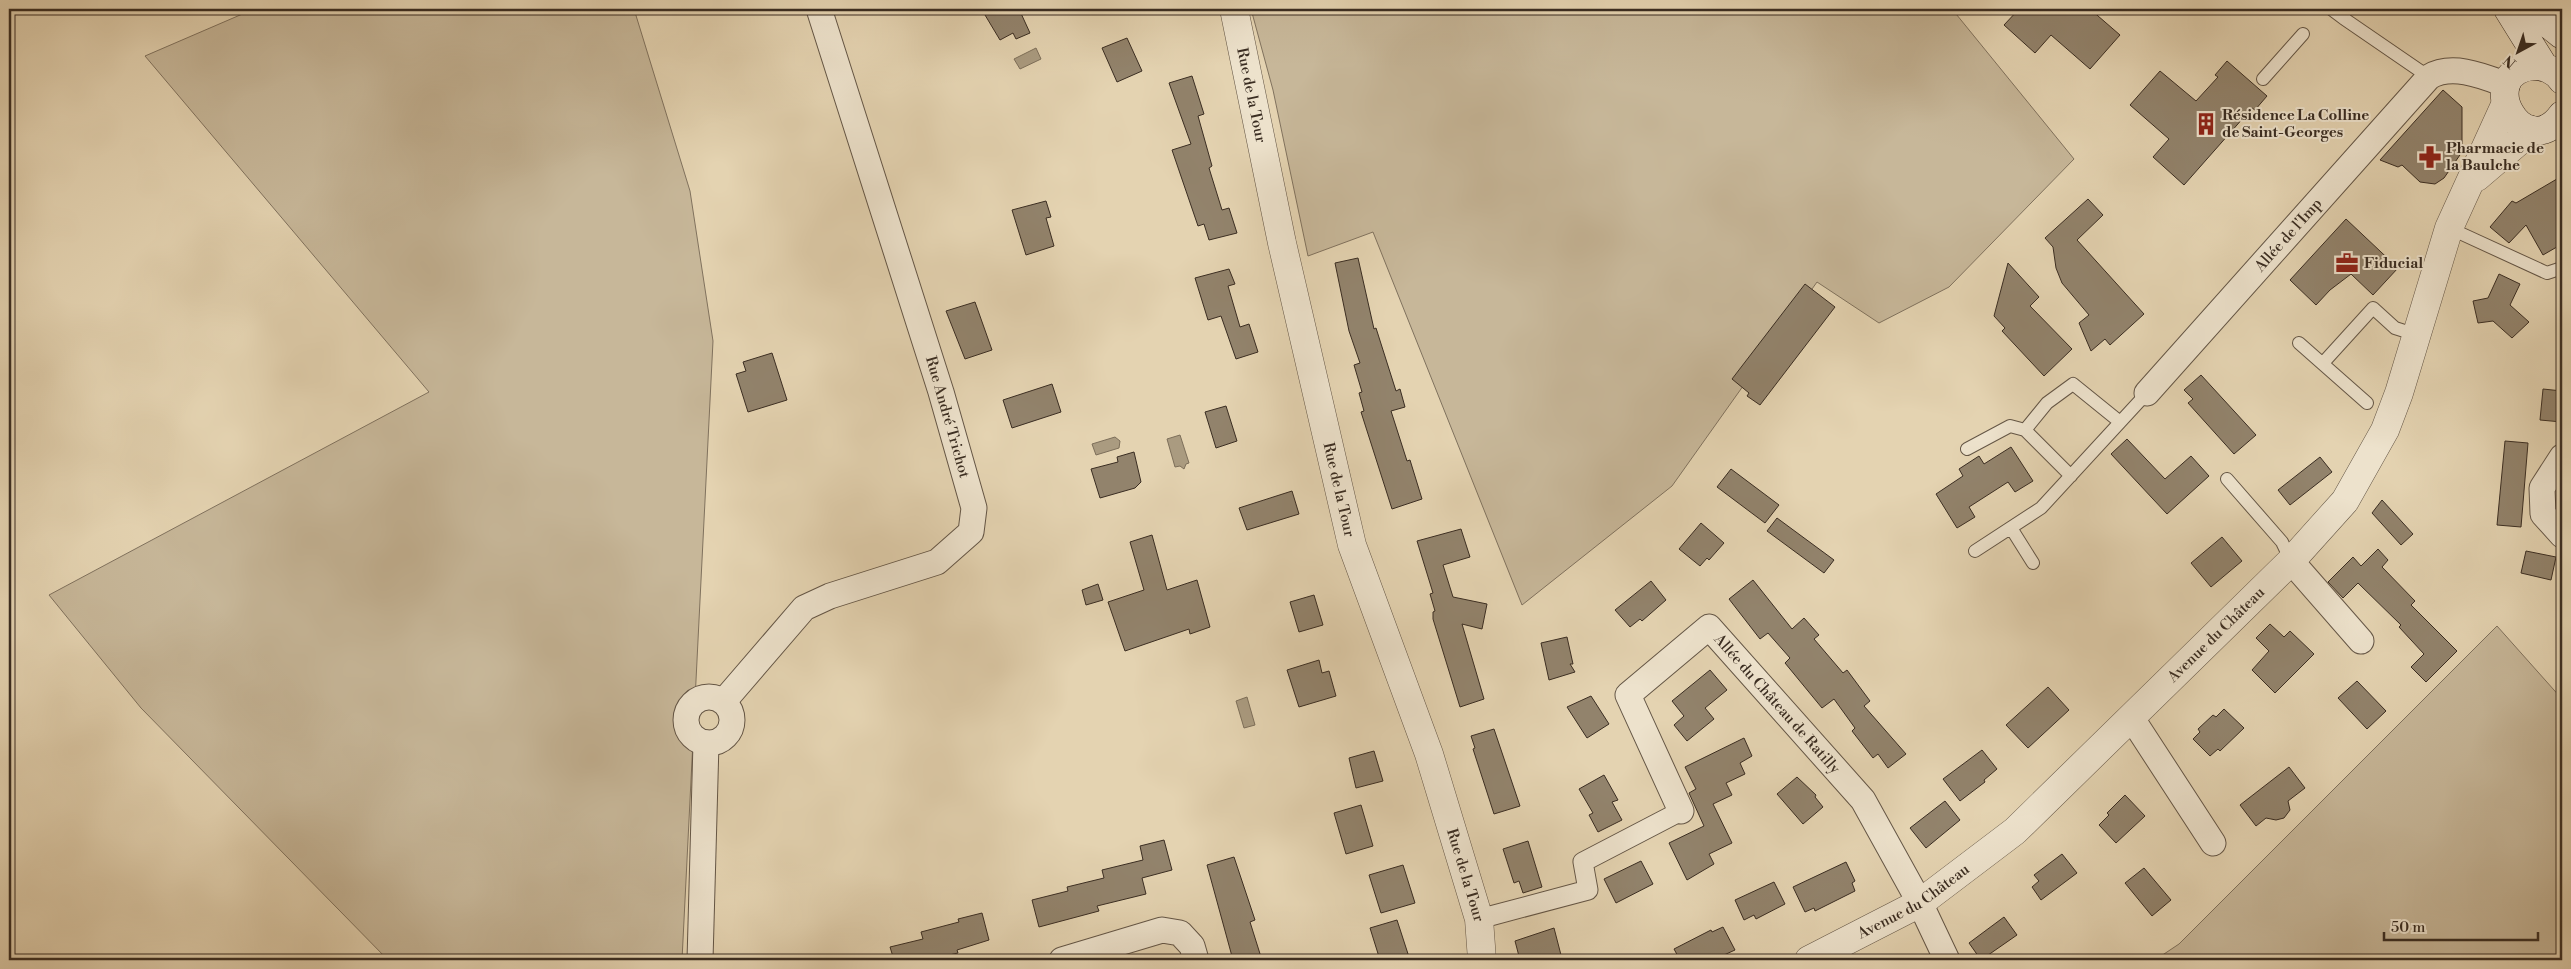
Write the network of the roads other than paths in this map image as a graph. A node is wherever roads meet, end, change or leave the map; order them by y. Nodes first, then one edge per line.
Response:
1 (820, 9) edge
2 (1234, 9) edge
3 (2331, 9) edge
4 (2500, 9) edge
5 (2508, 9) edge
6 (2530, 9) edge
7 (2344, 13) edge
8 (2303, 34) dead end
9 (2562, 35) edge
10 (2557, 75) edge
11 (2429, 77) junction
12 (2263, 79) dead end
13 (2509, 88) junction
14 (2551, 125) edge
15 (2467, 187) junction
16 (2449, 228) junction
17 (2562, 268) edge
18 (2417, 334) junction
19 (2299, 343) dead end
20 (2323, 363) junction
21 (2147, 393) joint
22 (2367, 403) dead end
23 (2120, 422) junction
24 (2025, 430) junction
25 (1967, 449) dead end
26 (2562, 457) edge
27 (2071, 476) junction
28 (2227, 480) dead end
29 (2011, 528) junction
30 (2562, 534) edge
31 (1975, 551) dead end
32 (2292, 560) junction
33 (2034, 563) dead end
34 (2361, 641) dead end
35 (724, 701) junction
36 (2131, 717) junction
37 (706, 743) junction
38 (1681, 811) joint
39 (2213, 843) dead end
40 (1920, 903) junction
41 (1479, 919) junction
42 (700, 960) edge
43 (1062, 960) edge
44 (1196, 960) edge
45 (1482, 960) edge
46 (1809, 960) edge
47 (1946, 960) edge

1 - 35 street, Rue André Trichot
2 - 41 street, Rue de la Tour
3 - 7 lane
4 - 13 street
5 - 10 street
6 - 9 street
7 - 11 lane
8 - 12 lane
10 - 13 street
11 - 13 street
11 - 21 street, Allée de l'Imp
13 - 14 street
13 - 15 street, Avenue du Château
14 - 15 street, Avenue du Château
15 - 16 street, Avenue du Château
16 - 17 lane
16 - 18 street, Avenue du Château
18 - 20 lane
18 - 32 street, Avenue du Château
19 - 20 lane
20 - 22 lane
21 - 23 lane
23 - 24 lane
23 - 27 lane
24 - 25 lane
24 - 27 lane
26 - 30 street
27 - 29 lane
28 - 32 lane
29 - 31 lane
29 - 33 lane
32 - 34 street
32 - 36 street, Avenue du Château
35 - 37 street
35 - 37 street
36 - 39 street
36 - 40 street, Avenue du Château
37 - 42 street
38 - 40 street, Allée du Château de Ratilly
38 - 41 street
40 - 46 street, Avenue du Château
40 - 47 street
41 - 45 street, Rue de la Tour
43 - 44 street

